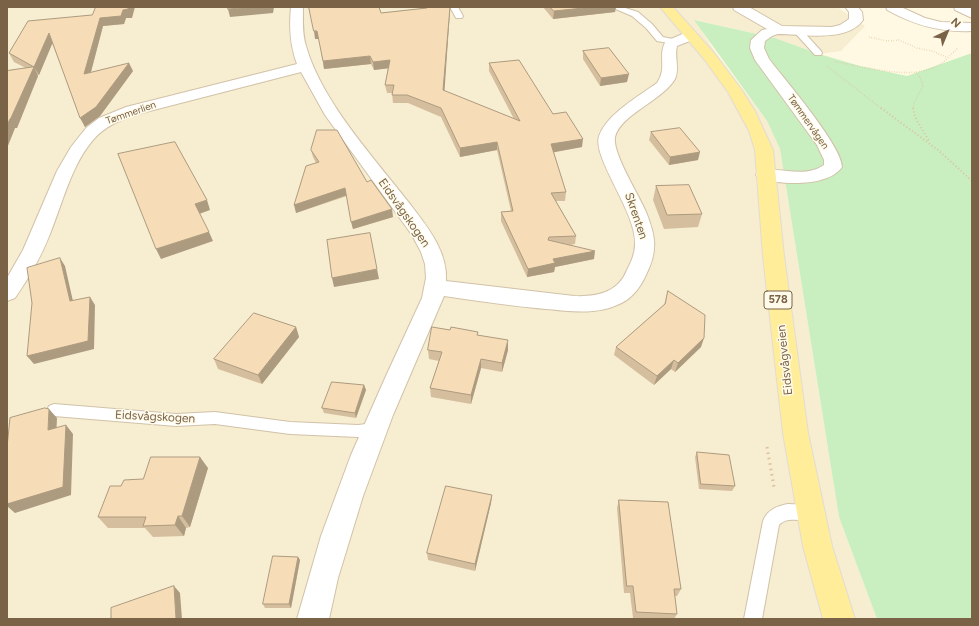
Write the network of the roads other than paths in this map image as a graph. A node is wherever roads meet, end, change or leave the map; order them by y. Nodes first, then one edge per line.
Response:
1 (297, 7) edge
2 (454, 7) edge
3 (616, 7) edge
4 (666, 7) edge
5 (739, 7) edge
6 (850, 7) edge
7 (892, 7) edge
8 (960, 7) edge
9 (972, 14) edge
10 (458, 16) dead end
11 (972, 28) edge
12 (778, 30) junction
13 (798, 31) junction
14 (682, 39) junction
15 (818, 53) road end
16 (305, 67) junction
17 (765, 174) junction
18 (436, 287) junction
19 (7, 292) edge
20 (54, 410) dead end
21 (375, 429) junction
22 (809, 513) junction
23 (313, 619) edge
24 (753, 619) edge
25 (839, 619) edge

1 - 16 street, Eidsvågskogen
2 - 10 lane
3 - 14 lane, Eidsvågveien
4 - 14 main road, Eidsvågveien / 578
5 - 12 street, Tømmervågen
6 - 13 street, Tømmervågen
7 - 11 street
8 - 9 street
12 - 13 street, Tømmervågen
12 - 17 street, Tømmervågen
13 - 15 lane
14 - 17 main road, Eidsvågveien / 578
14 - 18 street, Skrenten
16 - 18 street, Eidsvågskogen
16 - 19 street, Tømmerlien
17 - 22 main road, Eidsvågveien / 578
18 - 21 street, Eidsvågskogen
20 - 21 lane, Eidsvågskogen
21 - 23 street, Eidsvågskogen
22 - 24 lane
22 - 25 main road, Eidsvågveien / 578

